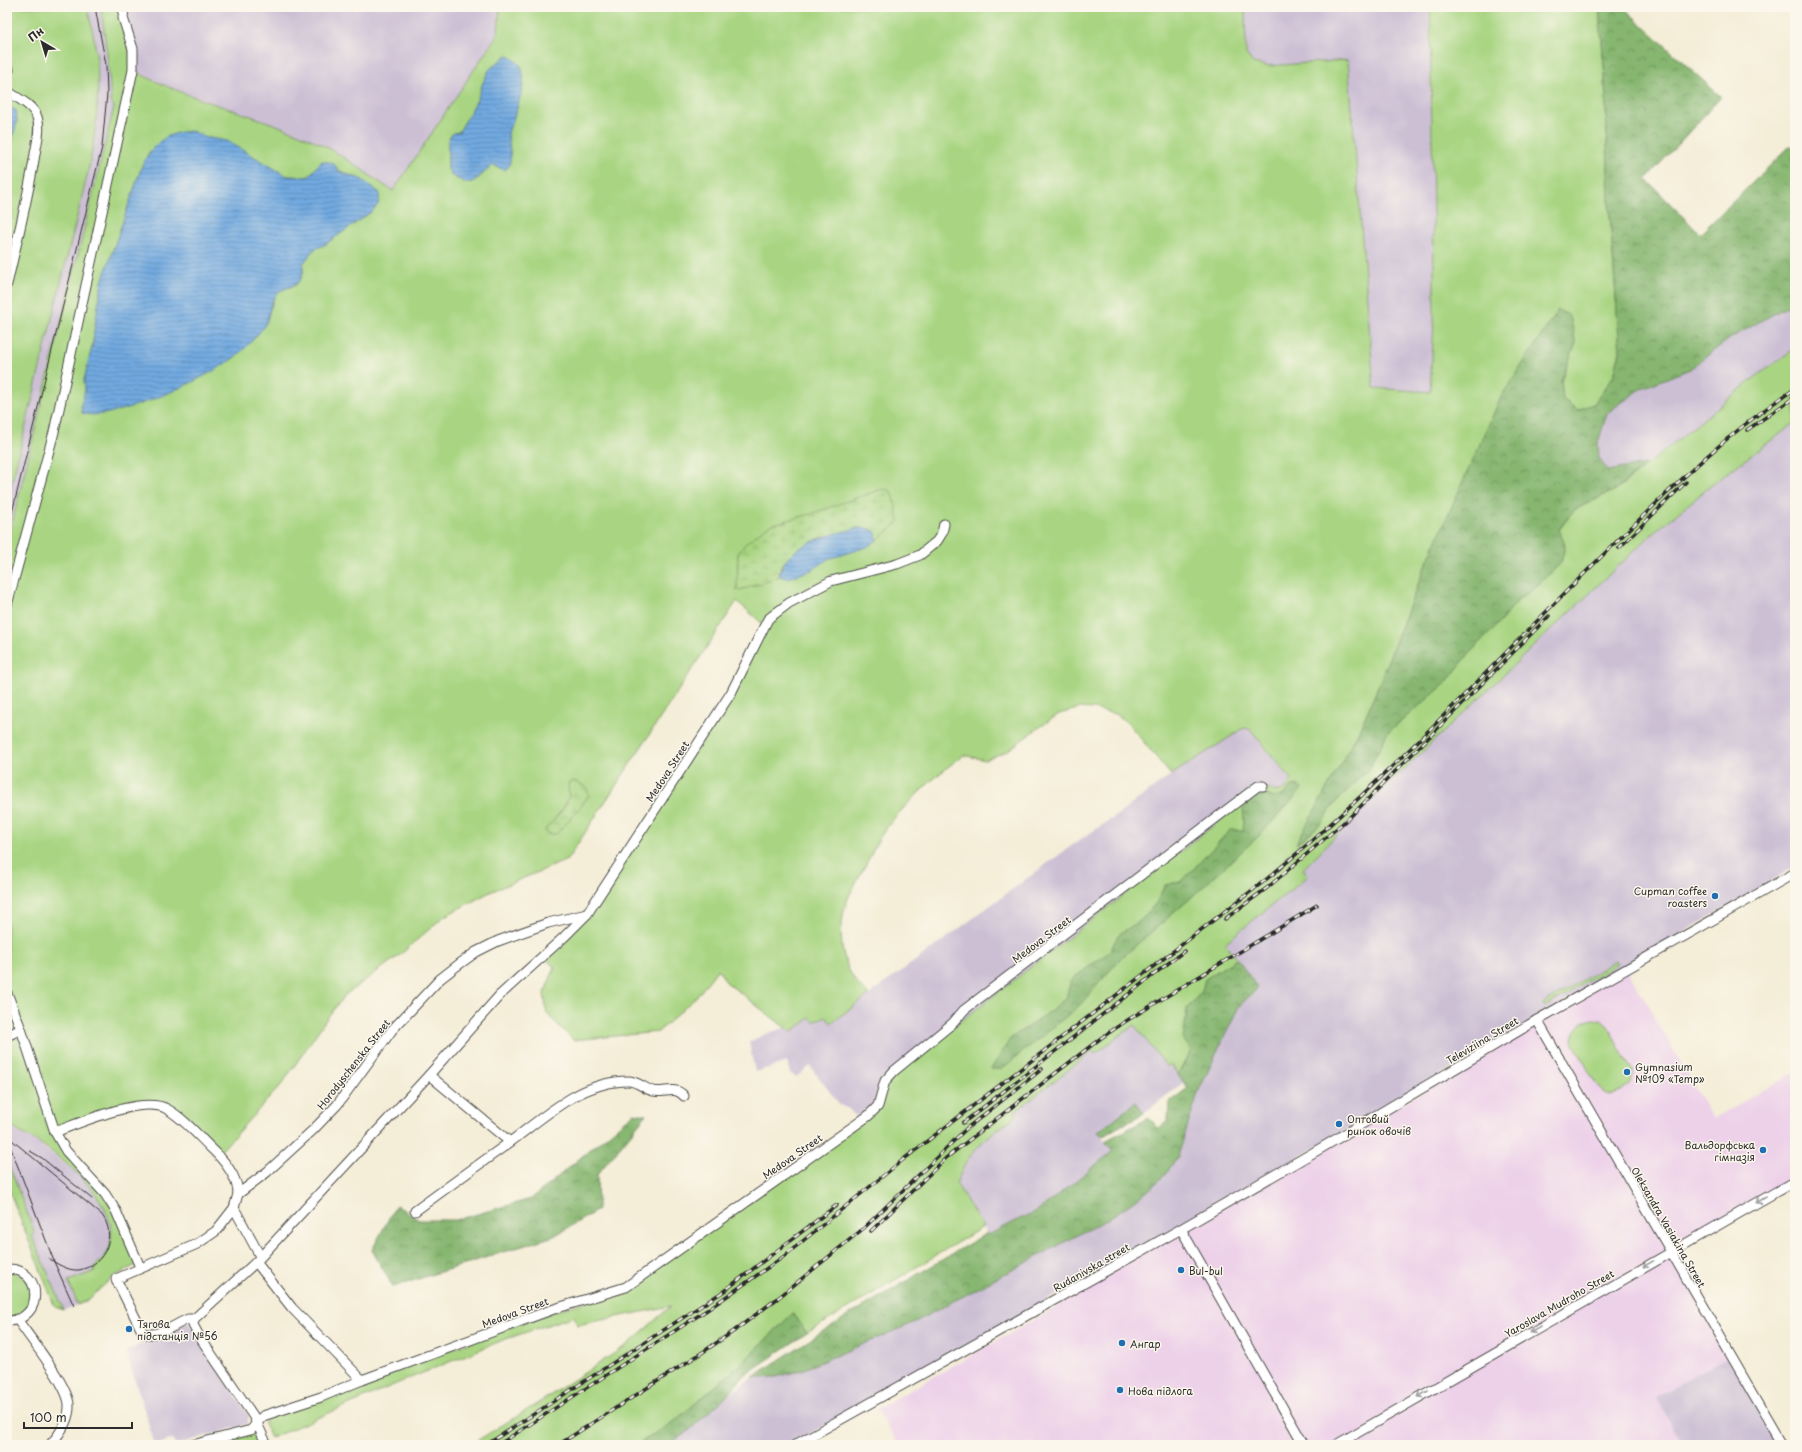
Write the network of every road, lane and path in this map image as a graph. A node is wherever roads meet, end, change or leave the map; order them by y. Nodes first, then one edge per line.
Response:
1 (124, 7) edge
2 (7, 92) edge
3 (7, 284) edge
4 (944, 524) dead end
5 (7, 605) edge
6 (1263, 786) dead end
7 (1795, 873) edge
8 (587, 914) junction
9 (7, 993) edge
10 (1537, 1020) junction
11 (21, 1029) junction
12 (7, 1036) edge
13 (429, 1075) junction
14 (684, 1096) dead end
15 (55, 1132) junction
16 (510, 1142) junction
17 (1795, 1181) edge
18 (238, 1194) junction
19 (234, 1208) junction
20 (415, 1211) dead end
21 (1181, 1229) junction
22 (1670, 1251) junction
23 (258, 1259) junction
24 (140, 1267) junction
25 (7, 1269) edge
26 (194, 1319) junction
27 (10, 1321) edge
28 (362, 1380) junction
29 (258, 1424) junction
30 (50, 1445) edge
31 (192, 1445) edge
32 (267, 1445) edge
33 (795, 1445) edge
34 (1304, 1445) edge
35 (1336, 1445) edge
36 (1782, 1445) edge

1 - 5 street
2 - 3 street
4 - 8 street, Medova Street
6 - 28 street, Medova Street
7 - 10 street, Televiziina Street
8 - 13 street, Medova Street
8 - 18 street, Horodyschenska Street
9 - 11 street
10 - 21 street, Televiziina Street
10 - 22 street, Oleksandra Vasiakina Street
11 - 12 street
11 - 15 street
13 - 16 street
13 - 23 street, Medova Street
14 - 16 street
15 - 18 street
15 - 24 street
16 - 20 street
17 -> 22 street, Yaroslava Mudroho Street
18 - 19 street
19 - 23 street
19 - 24 street
21 - 33 street, Rudanivska street
21 - 34 street
22 -> 35 street, Yaroslava Mudroho Street
22 - 36 street, Oleksandra Vasiakina Street
23 - 26 street, Medova Street
23 - 28 street
24 - 26 street
25 - 27 street
26 - 29 street
27 - 30 street
28 - 29 street, Medova Street
29 - 31 street, Medova Street
29 - 32 street

